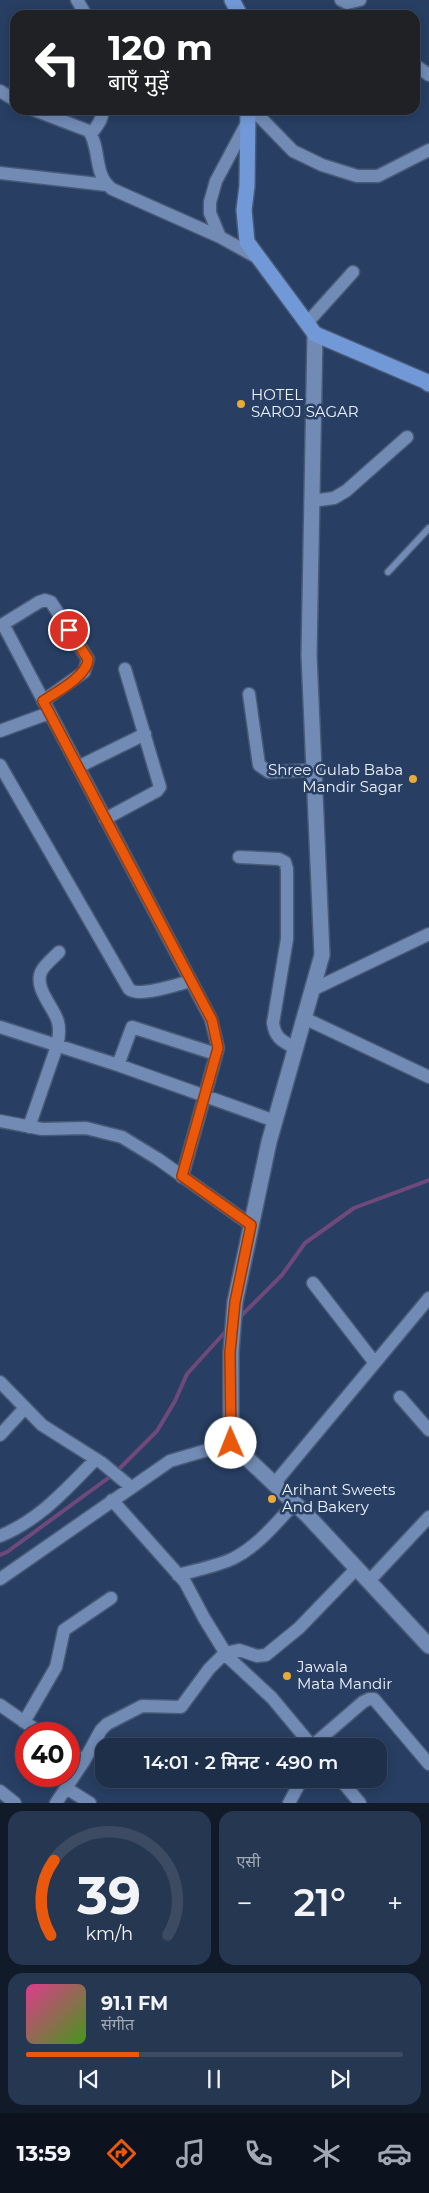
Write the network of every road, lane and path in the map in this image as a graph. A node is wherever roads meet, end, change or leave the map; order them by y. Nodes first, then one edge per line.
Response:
1 (341, 0) edge
2 (360, 0) edge
3 (49, 115) edge
4 (103, 115) edge
5 (250, 120) edge
6 (92, 136) junction
7 (429, 150) edge
8 (0, 173) edge
9 (107, 185) junction
10 (220, 237) junction
11 (260, 259) junction
12 (353, 272) dead end
13 (311, 329) junction
14 (429, 384) edge
15 (406, 437) dead end
16 (312, 501) junction
17 (429, 528) edge
18 (388, 572) dead end
19 (2, 625) edge
20 (125, 669) dead end
21 (249, 694) dead end
22 (46, 707) junction
23 (0, 731) edge
24 (145, 734) junction
25 (0, 765) edge
26 (78, 767) junction
27 (314, 770) junction
28 (106, 819) junction
29 (239, 857) dead end
30 (429, 934) edge
31 (59, 952) dead end
32 (191, 981) junction
33 (312, 990) junction
34 (304, 1018) junction
35 (0, 1027) edge
36 (57, 1046) junction
37 (295, 1048) junction
38 (216, 1054) junction
39 (118, 1065) junction
40 (429, 1077) edge
41 (204, 1096) junction
42 (0, 1121) edge
43 (275, 1121) junction
44 (29, 1127) junction
45 (182, 1176) junction
46 (251, 1225) junction
47 (312, 1283) dead end
48 (429, 1298) edge
49 (375, 1363) junction
50 (0, 1382) edge
51 (400, 1398) dead end
52 (25, 1408) junction
53 (429, 1430) edge
54 (0, 1434) edge
55 (231, 1443) junction
56 (99, 1461) junction
57 (274, 1484) junction
58 (131, 1487) junction
59 (112, 1500) junction
60 (295, 1504) junction
61 (429, 1518) edge
62 (0, 1536) edge
63 (357, 1568) junction
64 (178, 1575) junction
65 (0, 1579) edge
66 (369, 1581) junction
67 (111, 1598) dead end
68 (429, 1646) edge
69 (226, 1652) junction
70 (0, 1706) edge
71 (24, 1722) joint
72 (305, 1738) edge
73 (321, 1738) edge
74 (80, 1759) edge
75 (84, 1762) junction
76 (429, 1764) edge
77 (66, 1788) junction
78 (297, 1788) edge
79 (348, 1788) edge
80 (0, 1791) edge
81 (15, 1803) edge
82 (56, 1803) edge
83 (90, 1803) edge
84 (289, 1803) edge
85 (360, 1803) edge

1 - 2 street
3 - 6 street
4 - 6 street
5 - 7 street
5 - 10 street
5 - 11 main road
6 - 9 street
8 - 9 street
9 - 10 street
10 - 11 street
11 - 13 main road
12 - 13 street
13 - 14 main road
13 - 16 street
15 - 16 street
16 - 27 street
17 - 18 lane
19 - 22 street
19 - 22 street
20 - 24 street
21 - 27 street
22 - 23 street
22 - 26 street
24 - 26 street
24 - 28 street
25 - 32 street
26 - 28 street
27 - 33 street
28 - 32 street
29 - 37 street
30 - 33 street
31 - 36 street
32 - 38 street
33 - 34 street
34 - 37 street
34 - 40 street
35 - 36 street
36 - 39 street
36 - 44 street
37 - 43 street
38 - 39 street
38 - 41 street
39 - 41 street
41 - 43 street
41 - 45 street
42 - 44 street
43 - 46 street
44 - 45 street
45 - 46 street
46 - 55 street
47 - 49 street
48 - 49 street
49 - 57 street
50 - 52 street
51 - 53 street
52 - 54 street
52 - 56 street
55 - 57 street
55 - 58 street
56 - 58 street
56 - 62 street
57 - 60 street
58 - 59 street
59 - 64 street
59 - 65 street
60 - 63 street
60 - 64 street
61 - 66 street
63 - 66 street
63 - 69 street
64 - 69 street
66 - 68 street
67 - 71 street
69 - 72 street
69 - 75 street
70 - 71 street
73 - 76 street
74 - 75 street
75 - 77 street
77 - 82 street
77 - 83 street
78 - 84 street
79 - 85 street
80 - 81 street

